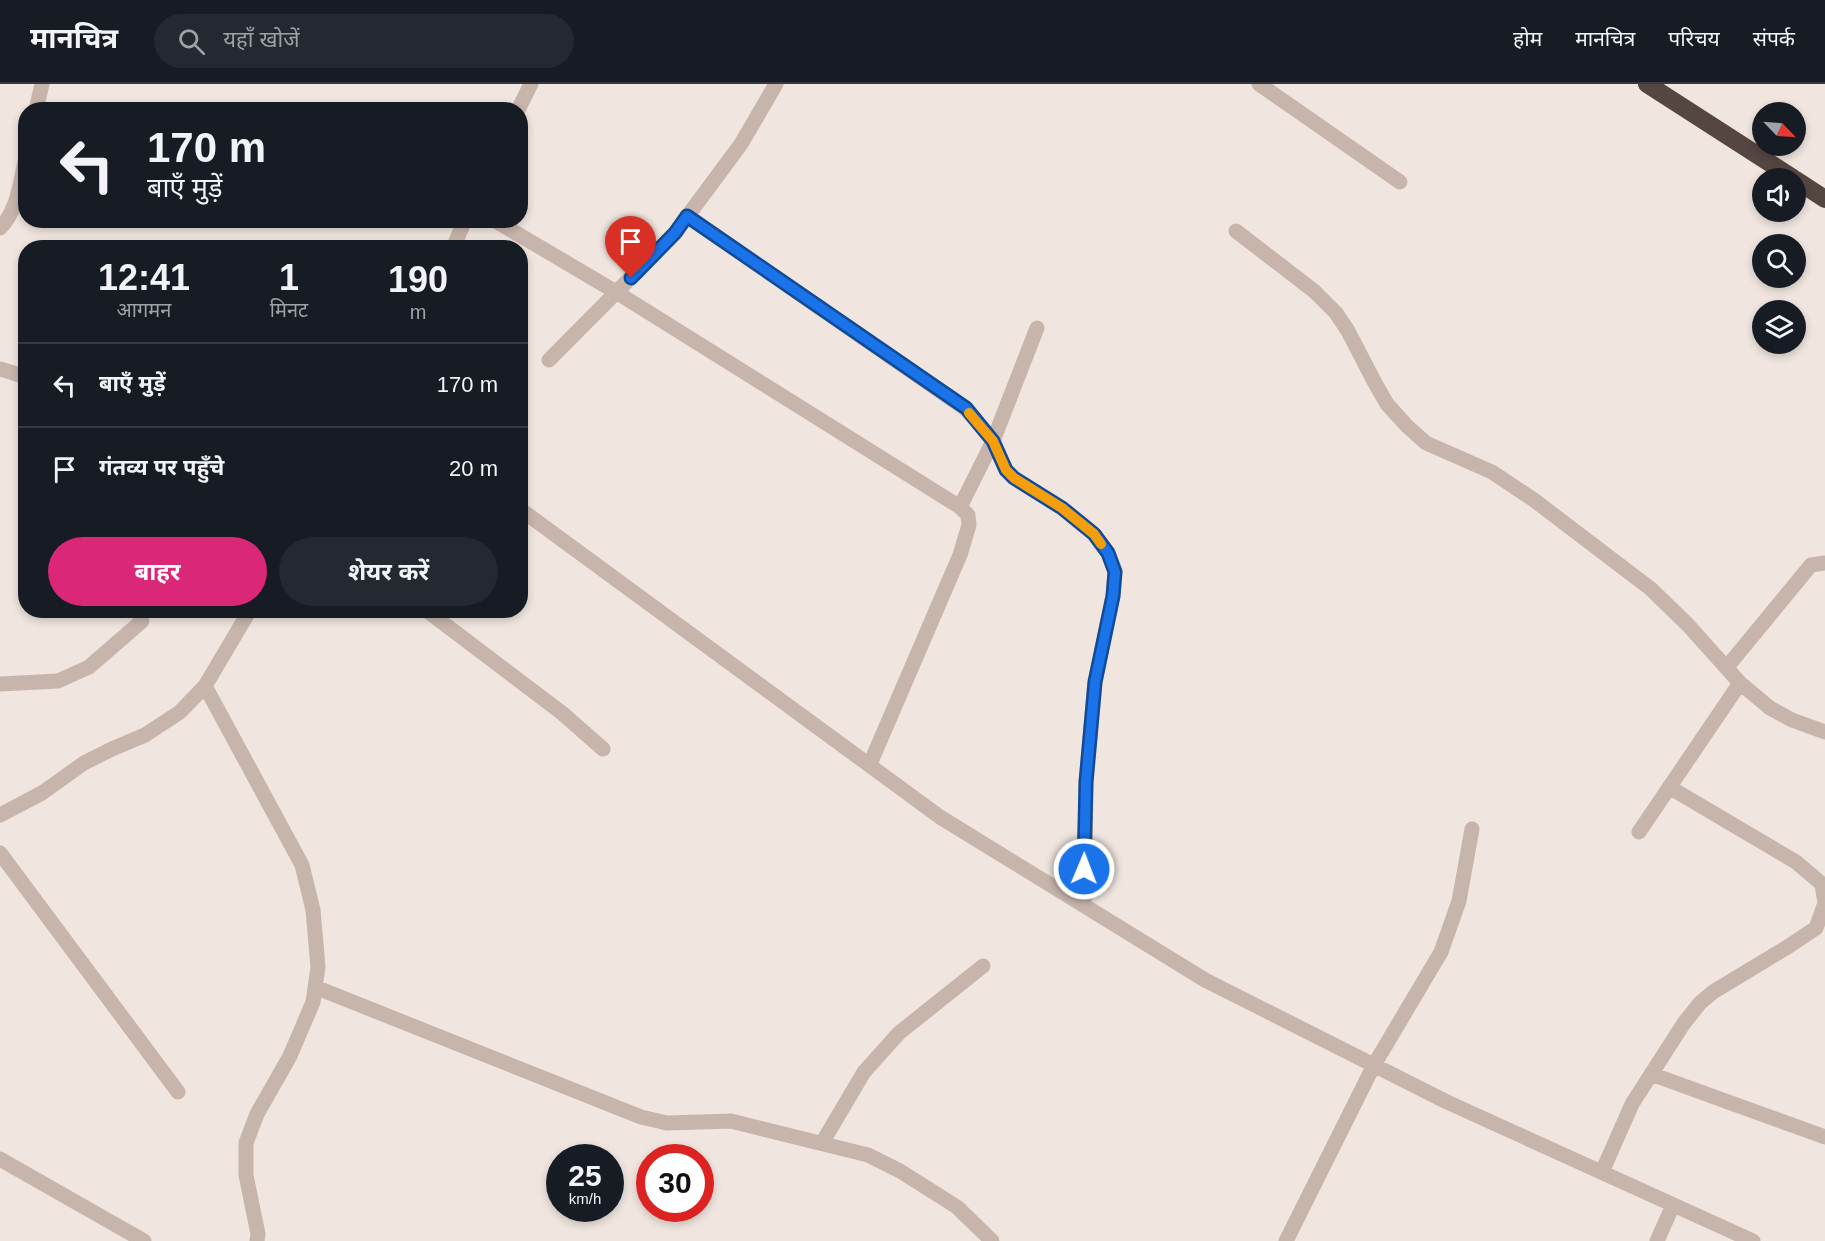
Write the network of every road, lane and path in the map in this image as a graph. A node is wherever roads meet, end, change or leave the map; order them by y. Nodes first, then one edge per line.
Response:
1 (42, 84) edge
2 (531, 84) edge
3 (776, 84) edge
4 (1258, 84) edge
5 (1647, 84) edge
6 (38, 102) edge
7 (522, 102) edge
8 (1777, 168) edge
9 (1400, 182) dead end
10 (1806, 187) edge
11 (18, 191) edge
12 (1825, 199) edge
13 (687, 216) junction
14 (0, 228) edge
15 (508, 228) edge
16 (1236, 231) dead end
17 (528, 240) edge
18 (528, 240) edge
19 (616, 292) junction
20 (1037, 328) dead end
21 (549, 360) dead end
22 (0, 369) edge
23 (18, 375) edge
24 (993, 441) junction
25 (960, 507) junction
26 (528, 516) edge
27 (1825, 563) edge
28 (245, 618) edge
29 (437, 618) edge
30 (142, 621) dead end
31 (1727, 667) junction
32 (1740, 683) junction
33 (0, 684) edge
34 (205, 686) junction
35 (1825, 732) edge
36 (603, 749) dead end
37 (870, 764) junction
38 (1669, 787) junction
39 (0, 815) edge
40 (1472, 828) dead end
41 (1639, 832) dead end
42 (0, 853) edge
43 (1084, 905) junction
44 (983, 966) dead end
45 (315, 987) junction
46 (1374, 1065) junction
47 (1651, 1074) junction
48 (178, 1092) dead end
49 (1825, 1137) edge
50 (822, 1143) junction
51 (0, 1159) edge
52 (1602, 1172) junction
53 (1673, 1204) junction
54 (144, 1241) edge
55 (257, 1241) edge
56 (992, 1241) edge
57 (1287, 1241) edge
58 (1657, 1241) edge
59 (1753, 1241) edge

1 - 6 street
2 - 7 street
3 - 13 street
4 - 9 street
5 - 8 highway
10 - 12 highway
11 - 14 street
13 - 19 street
13 - 24 street
15 - 17 street
16 - 31 street
18 - 19 street
19 - 21 street
19 - 25 street
20 - 24 street
22 - 23 street
24 - 25 street
24 - 43 street
25 - 37 street
26 - 37 street
27 - 31 street
28 - 34 street
29 - 36 street
30 - 33 street
31 - 32 street
32 - 35 street
32 - 38 street
34 - 39 street
34 - 45 street
37 - 43 street
38 - 41 street
38 - 47 street
40 - 46 street
42 - 48 street
43 - 46 street
44 - 50 street
45 - 50 street
45 - 55 street
46 - 52 street
46 - 57 street
47 - 49 street
47 - 52 street
50 - 56 street
51 - 54 street
52 - 53 street
53 - 58 street
53 - 59 street

